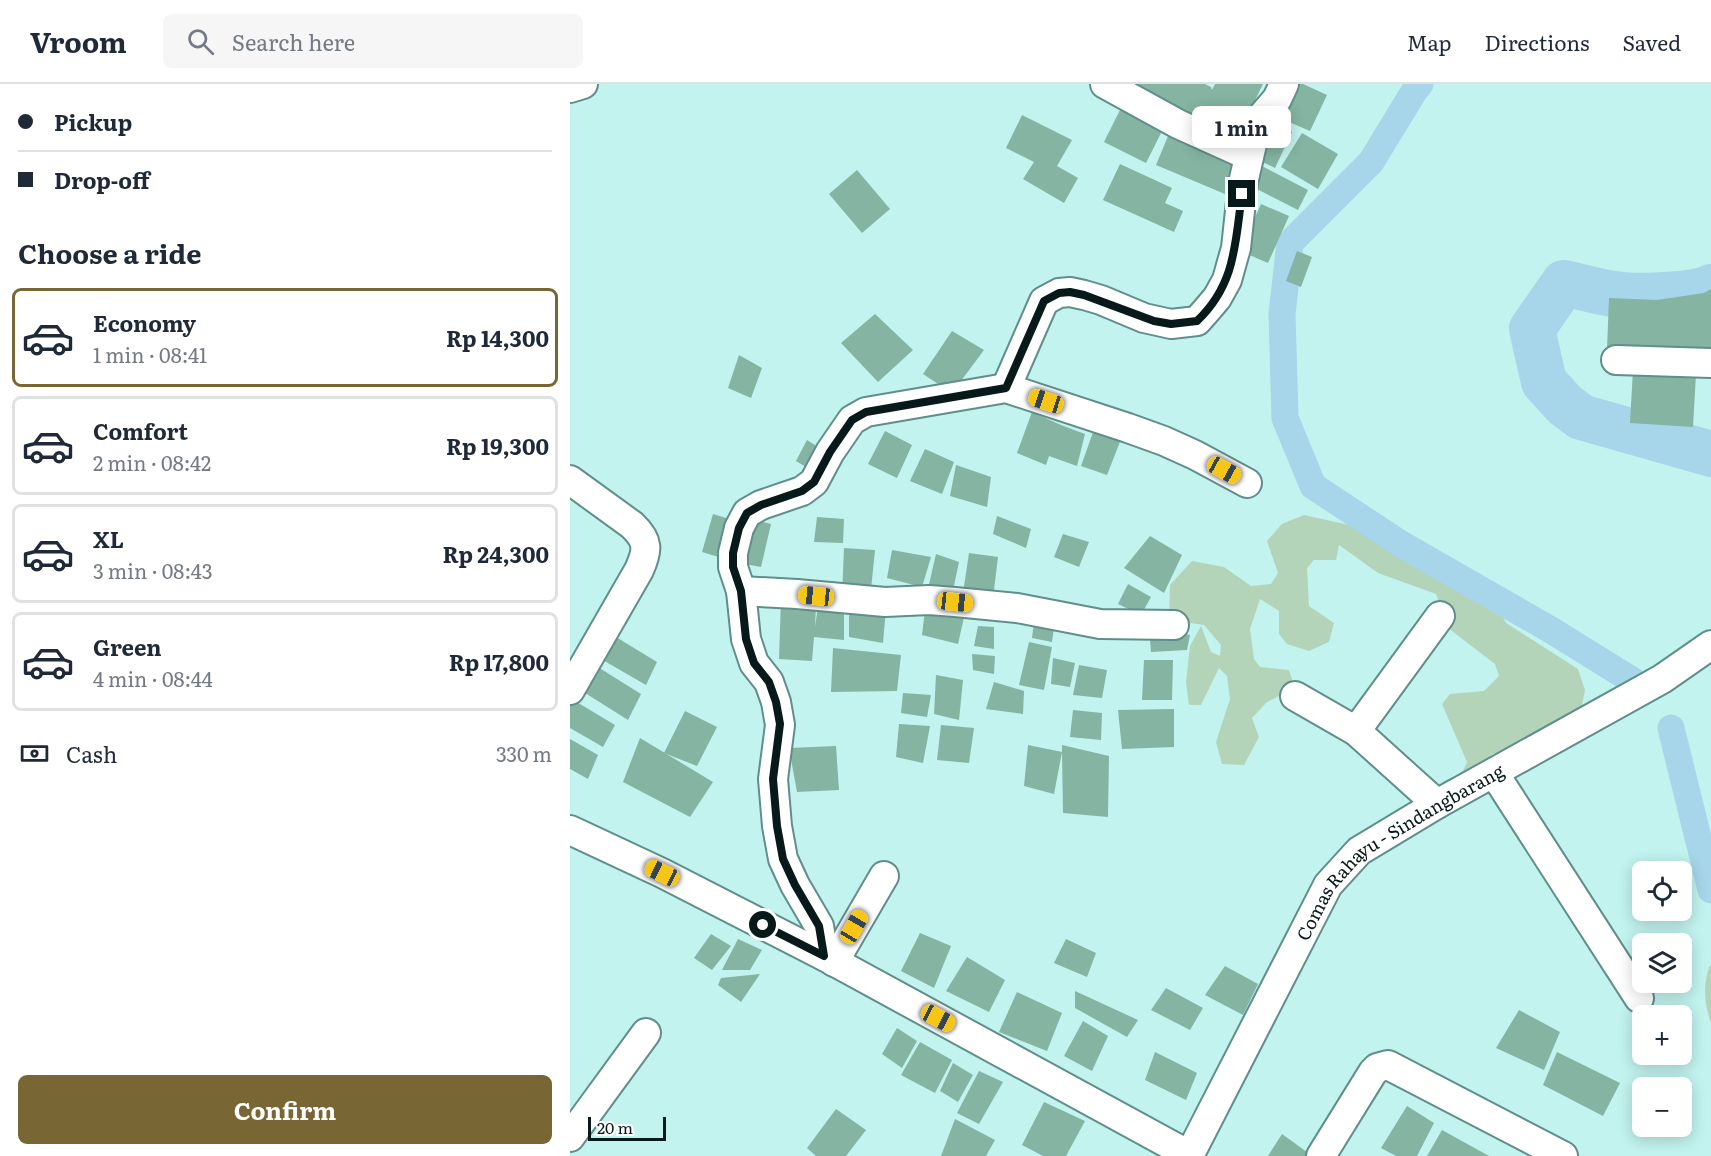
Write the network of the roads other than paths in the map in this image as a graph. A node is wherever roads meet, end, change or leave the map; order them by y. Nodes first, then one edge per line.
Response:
1 (583, 84) edge
2 (1105, 84) edge
3 (1284, 84) edge
4 (570, 88) edge
5 (1249, 156) junction
6 (1616, 360) dead end
7 (1711, 363) edge
8 (1006, 388) junction
9 (570, 480) edge
10 (1247, 483) dead end
11 (741, 591) junction
12 (1440, 616) dead end
13 (1174, 625) dead end
14 (1711, 645) edge
15 (578, 661) edge
16 (570, 690) edge
17 (1295, 696) dead end
18 (1356, 731) junction
19 (1494, 773) junction
20 (1437, 804) junction
21 (570, 830) edge
22 (884, 876) dead end
23 (829, 959) junction
24 (1639, 998) dead end
25 (646, 1033) dead end
26 (570, 1137) edge
27 (1190, 1156) edge
28 (1321, 1156) edge
29 (1563, 1156) edge

1 - 4 street
2 - 5 street
3 - 5 street
5 - 8 street
6 - 7 street
8 - 10 street
8 - 11 street
9 - 15 street
11 - 13 street
11 - 23 street
12 - 18 street
14 - 19 street, Comas Rahayu - Sindangbarang
15 - 16 street
17 - 18 street
18 - 20 street
19 - 20 street, Comas Rahayu - Sindangbarang
19 - 24 street
20 - 27 street, Comas Rahayu - Sindangbarang
21 - 23 street
22 - 23 street
23 - 27 street
25 - 26 street
28 - 29 street

